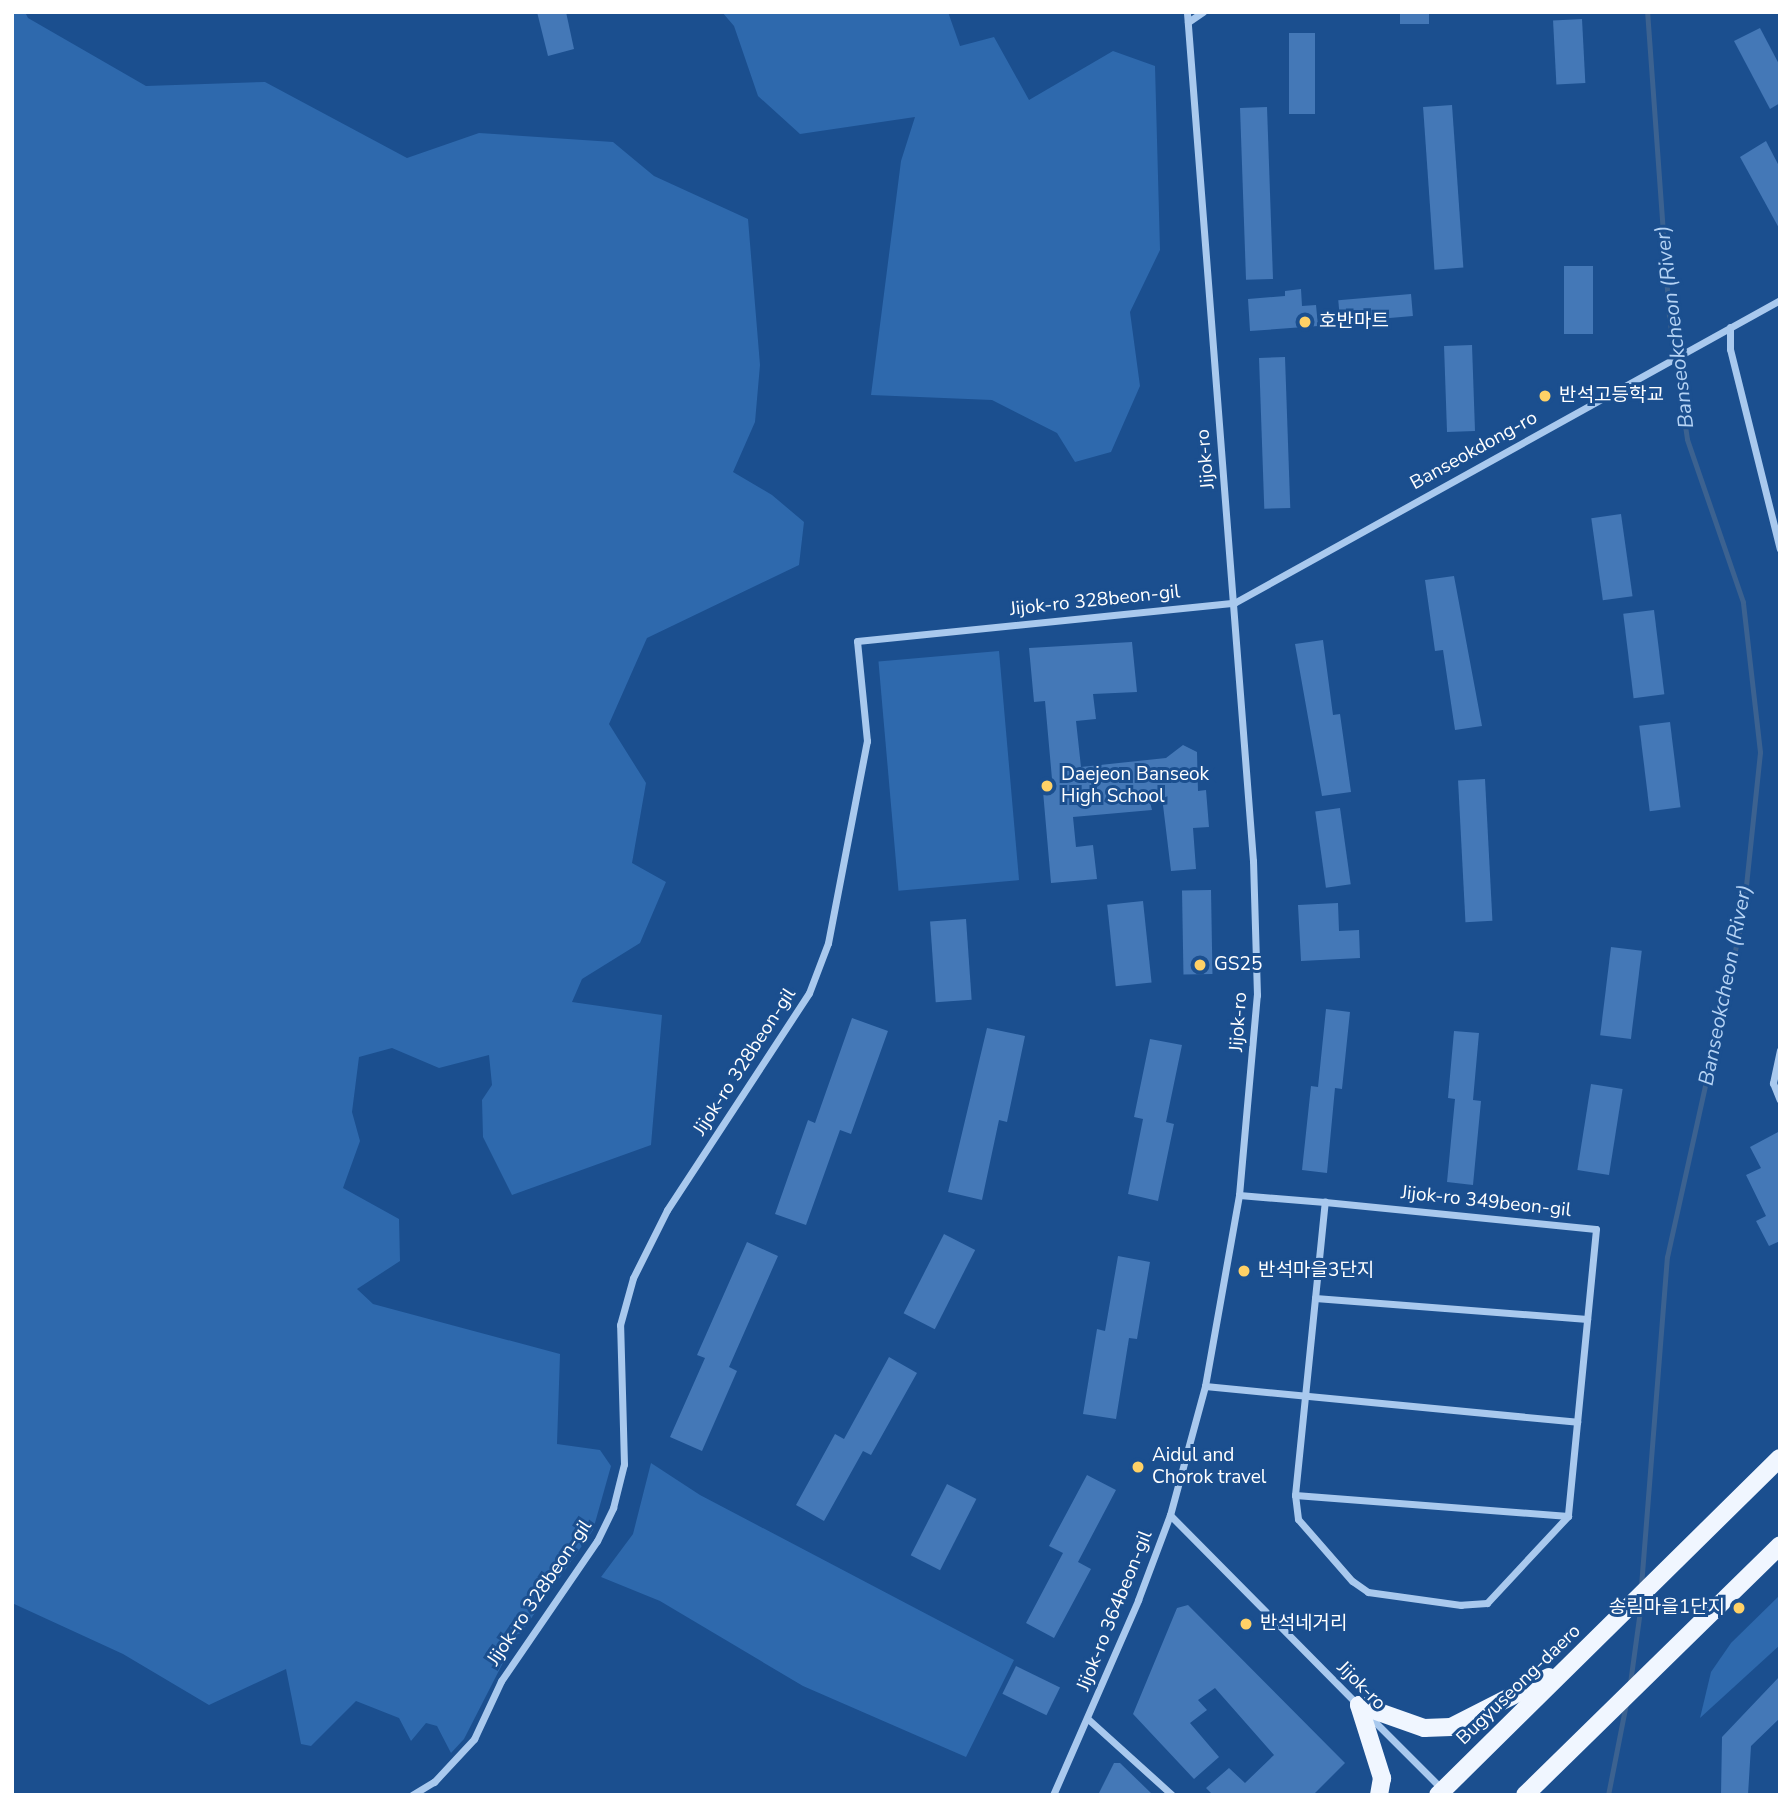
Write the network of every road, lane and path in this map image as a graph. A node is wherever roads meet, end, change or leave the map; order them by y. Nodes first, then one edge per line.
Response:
1 (1187, 12) edge
2 (1203, 12) edge
3 (1188, 22) junction
4 (1780, 300) edge
5 (1730, 327) junction
6 (1780, 549) edge
7 (1234, 603) junction
8 (1780, 1050) edge
9 (1780, 1100) edge
10 (1239, 1195) junction
11 (1325, 1202) junction
12 (1315, 1298) junction
13 (1587, 1319) junction
14 (1205, 1386) junction
15 (1305, 1396) junction
16 (1577, 1422) junction
17 (1780, 1458) edge
18 (1295, 1495) junction
19 (1170, 1515) junction
20 (1568, 1516) junction
21 (1780, 1545) edge
22 (1575, 1660) junction
23 (1359, 1706) junction
24 (1088, 1719) junction
25 (1442, 1793) edge
26 (412, 1795) edge
27 (1054, 1795) edge
28 (1172, 1795) edge
29 (1380, 1795) edge
30 (1525, 1795) edge

1 - 3 street, Jijok-ro
2 - 3 street
3 - 7 street, Jijok-ro
4 - 5 street, Banseokdong-ro
5 - 6 street
5 - 7 street, Banseokdong-ro
7 - 10 street, Jijok-ro
7 - 26 street, Jijok-ro 328beon-gil
8 - 9 street
10 - 11 street, Jijok-ro 349beon-gil
10 - 14 street, Jijok-ro
11 - 12 street
11 - 13 street, Jijok-ro 349beon-gil
12 - 13 street
12 - 15 street
13 - 16 street, Jijok-ro 349beon-gil
14 - 15 street
14 - 19 street, Jijok-ro
15 - 16 street
15 - 18 street
16 - 20 street, Jijok-ro 349beon-gil
17 - 22 main road, Bugyuseong-daero
18 - 20 street
18 - 20 street
19 - 23 street, Jijok-ro
19 - 24 street, Jijok-ro 364beon-gil
21 - 30 main road
22 - 23 main road
22 - 25 main road, Bugyuseong-daero
23 - 25 street, Jijok-ro
23 - 29 main road
24 - 27 street, Jijok-ro 364beon-gil
24 - 28 street, Jijok-ro 364beon-gil

